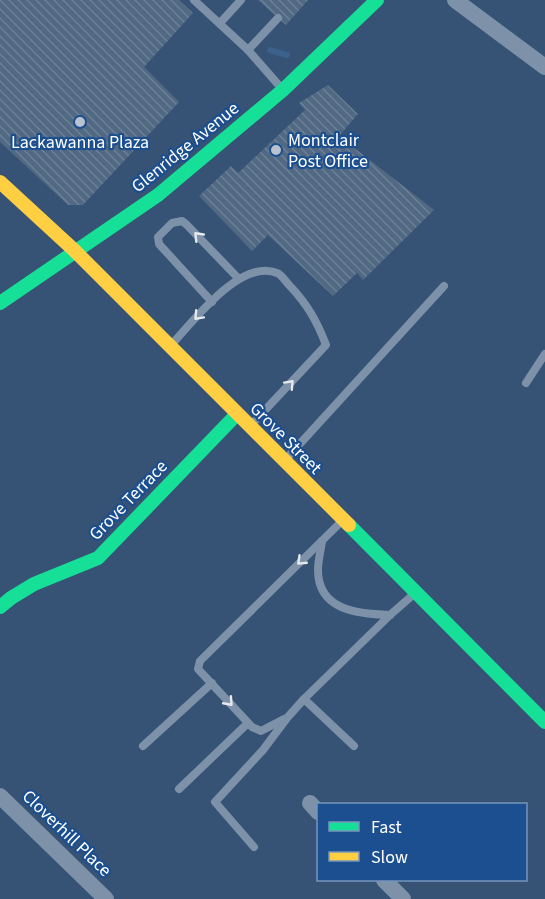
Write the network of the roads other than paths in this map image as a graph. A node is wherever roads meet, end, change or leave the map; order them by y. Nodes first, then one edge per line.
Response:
1 (194, 0) edge
2 (241, 0) edge
3 (377, 0) edge
4 (455, 0) edge
5 (278, 18) dead end
6 (220, 23) junction
7 (248, 50) junction
8 (545, 67) edge
9 (283, 90) junction
10 (0, 182) edge
11 (75, 251) junction
12 (238, 278) junction
13 (444, 286) dead end
14 (212, 302) junction
15 (0, 303) edge
16 (170, 347) junction
17 (545, 354) edge
18 (526, 383) dead end
19 (237, 414) junction
20 (250, 427) junction
21 (284, 461) junction
22 (343, 520) junction
23 (322, 540) junction
24 (416, 593) junction
25 (0, 607) edge
26 (390, 615) junction
27 (212, 683) junction
28 (304, 699) junction
29 (287, 718) junction
30 (545, 722) edge
31 (248, 723) junction
32 (143, 746) dead end
33 (354, 746) dead end
34 (179, 789) dead end
35 (0, 796) edge
36 (254, 847) dead end
37 (386, 881) edge
38 (106, 899) edge
39 (403, 899) edge

1 - 6 lane
2 - 6 lane
3 - 9 street, Glenridge Avenue
4 - 8 street
5 - 7 lane
6 - 7 lane
7 - 9 lane
9 - 11 street, Glenridge Avenue
10 - 11 street, Grove Street
11 - 15 street, Glenridge Avenue
11 - 16 street, Grove Street
12 - 14 lane
12 -> 14 lane
20 -> 12 lane
13 - 21 lane
14 -> 16 lane
16 - 19 street, Grove Street
17 - 18 lane
19 - 20 street, Grove Street
19 - 25 street, Grove Terrace
20 - 21 street, Grove Street
21 - 22 street, Grove Street
22 - 23 lane
22 - 24 street, Grove Street
23 - 26 lane
23 -> 27 lane
24 - 26 lane
24 - 30 street, Grove Street
26 - 28 lane
27 -> 31 lane
27 - 32 lane
28 - 29 lane
28 - 33 lane
29 - 31 lane
29 - 36 lane
31 - 34 lane
35 - 38 street, Cloverhill Place
37 - 39 street

